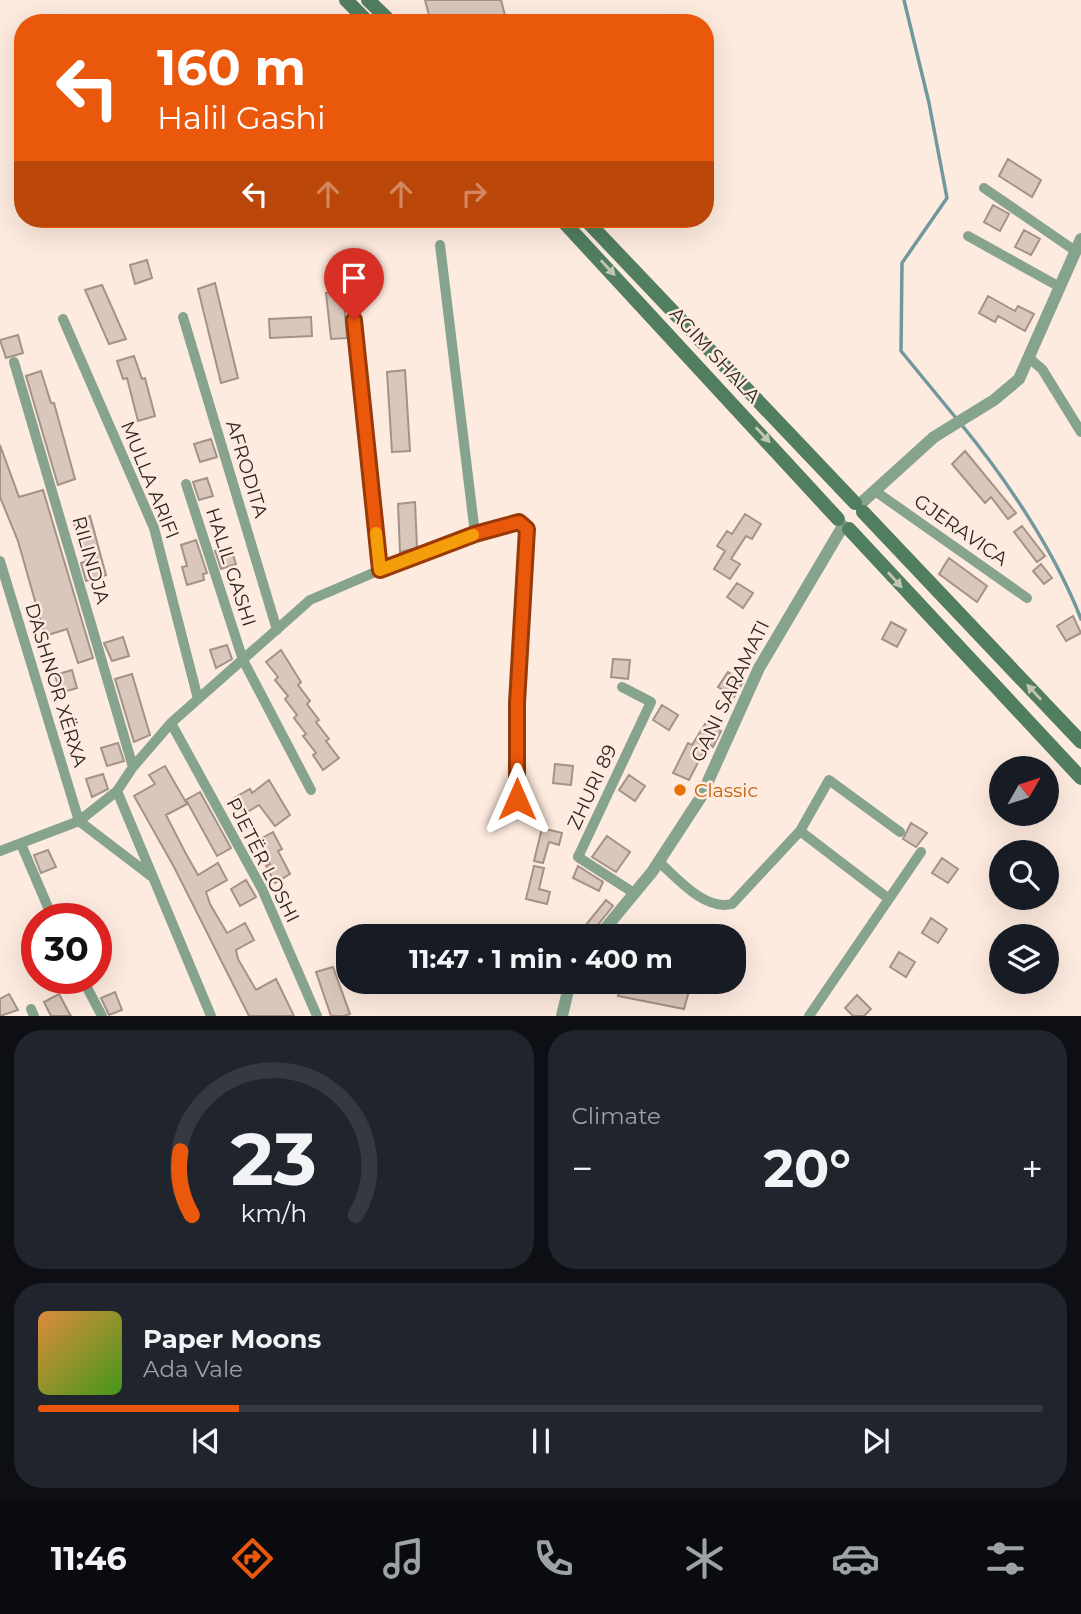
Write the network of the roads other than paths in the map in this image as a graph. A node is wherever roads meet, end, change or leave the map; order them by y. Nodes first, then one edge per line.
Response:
1 (346, 0) edge
2 (368, 0) edge
3 (360, 14) edge
4 (383, 14) edge
5 (984, 188) dead end
6 (569, 228) edge
7 (594, 228) edge
8 (968, 236) dead end
9 (1078, 244) edge
10 (440, 245) dead end
11 (1058, 286) junction
12 (353, 298) dead end
13 (183, 317) dead end
14 (63, 319) dead end
15 (1029, 358) junction
16 (14, 362) dead end
17 (1081, 432) edge
18 (186, 484) dead end
19 (874, 491) junction
20 (859, 507) junction
21 (843, 525) junction
22 (475, 534) junction
23 (0, 561) edge
24 (380, 570) junction
25 (1027, 598) dead end
26 (277, 630) junction
27 (243, 660) junction
28 (622, 687) dead end
29 (198, 699) junction
30 (172, 723) junction
31 (1081, 742) edge
32 (133, 767) junction
33 (1081, 778) edge
34 (311, 790) dead end
35 (117, 791) junction
36 (517, 799) dead end
37 (79, 821) junction
38 (800, 831) junction
39 (900, 832) dead end
40 (21, 845) junction
41 (0, 851) edge
42 (921, 852) dead end
43 (659, 862) junction
44 (151, 877) junction
45 (634, 892) junction
46 (888, 899) junction
47 (46, 903) edge
48 (609, 924) edge
49 (90, 994) edge
50 (567, 994) edge
51 (209, 1011) edge
52 (102, 1016) edge
53 (317, 1016) edge
54 (562, 1016) edge
55 (809, 1016) edge

1 - 3 main road
2 - 4 main road
5 - 9 street
6 -> 21 main road, AGIM SHALA
7 - 20 main road, AGIM SHALA
8 - 11 street
9 - 11 street
10 - 22 street
11 - 15 street
12 - 24 street
13 - 26 street, AFRODITA
14 - 29 street, MULLA ARIFI
15 - 17 street
15 - 19 street
16 - 32 street, RILINDJA
18 - 27 street, HALIL GASHI
19 - 20 street
19 - 25 street, GJERAVICA
20 - 21 main road
20 - 21 main road
31 -> 20 main road, AGIM SHALA
21 -> 33 main road, AGIM SHALA
21 - 43 street, GANI SARAMATI
22 - 24 street, HALIL GASHI
22 - 36 street, HALIL GASHI
23 - 37 street, DASHNOR XËRXA
24 - 26 street, HALIL GASHI
26 - 27 street, HALIL GASHI
27 - 29 street, HALIL GASHI
27 - 34 street, HALIL GASHI
28 - 45 street, ZHURI 89
29 - 30 street, HALIL GASHI
30 - 32 street, HALIL GASHI
30 - 53 street, PJETËR LOSHI
32 - 35 street, HALIL GASHI
35 - 37 street, HALIL GASHI
35 - 44 street
37 - 40 street, HALIL GASHI
37 - 44 street
38 - 39 street
38 - 43 street
38 - 46 street
40 - 41 street, HALIL GASHI
40 - 47 street
42 - 46 street
43 - 45 street, GANI SARAMATI
44 - 51 street
45 - 48 street, GANI SARAMATI
46 - 55 street
49 - 52 street
50 - 54 street

